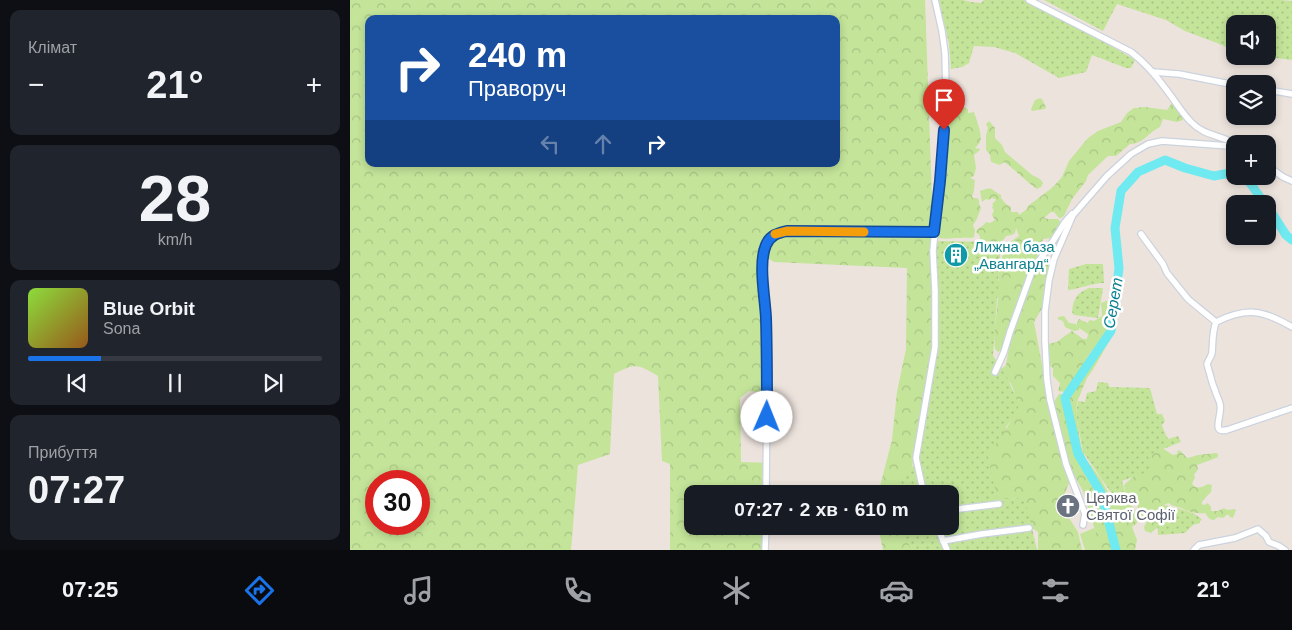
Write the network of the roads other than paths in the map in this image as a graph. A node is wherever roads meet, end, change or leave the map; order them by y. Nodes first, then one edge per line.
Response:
1 (935, 0) edge
2 (1029, 0) edge
3 (1153, 72) junction
4 (1226, 83) edge
5 (1276, 91) edge
6 (1292, 94) edge
7 (1226, 141) edge
8 (1226, 146) edge
9 (1276, 172) edge
10 (1292, 182) edge
11 (1078, 208) junction
12 (934, 232) junction
13 (1141, 234) dead end
14 (1216, 322) junction
15 (1292, 327) edge
16 (995, 372) dead end
17 (1292, 408) edge
18 (766, 485) edge
19 (922, 485) edge
20 (999, 504) dead end
21 (959, 509) edge
22 (1083, 525) dead end
23 (1029, 528) dead end
24 (766, 535) edge
25 (941, 535) edge
26 (944, 541) junction
27 (765, 550) edge
28 (947, 550) edge
29 (1194, 550) edge
30 (1285, 550) edge

1 - 12 street
2 - 3 street
3 - 4 street
3 - 7 street
5 - 6 street
8 - 11 street
9 - 10 street
11 - 16 street
11 - 22 street
12 - 18 street
12 - 19 street
13 - 14 street
14 - 15 street
14 - 17 street
20 - 21 street
23 - 26 street
24 - 27 street
25 - 26 street
26 - 28 street
29 - 30 street

